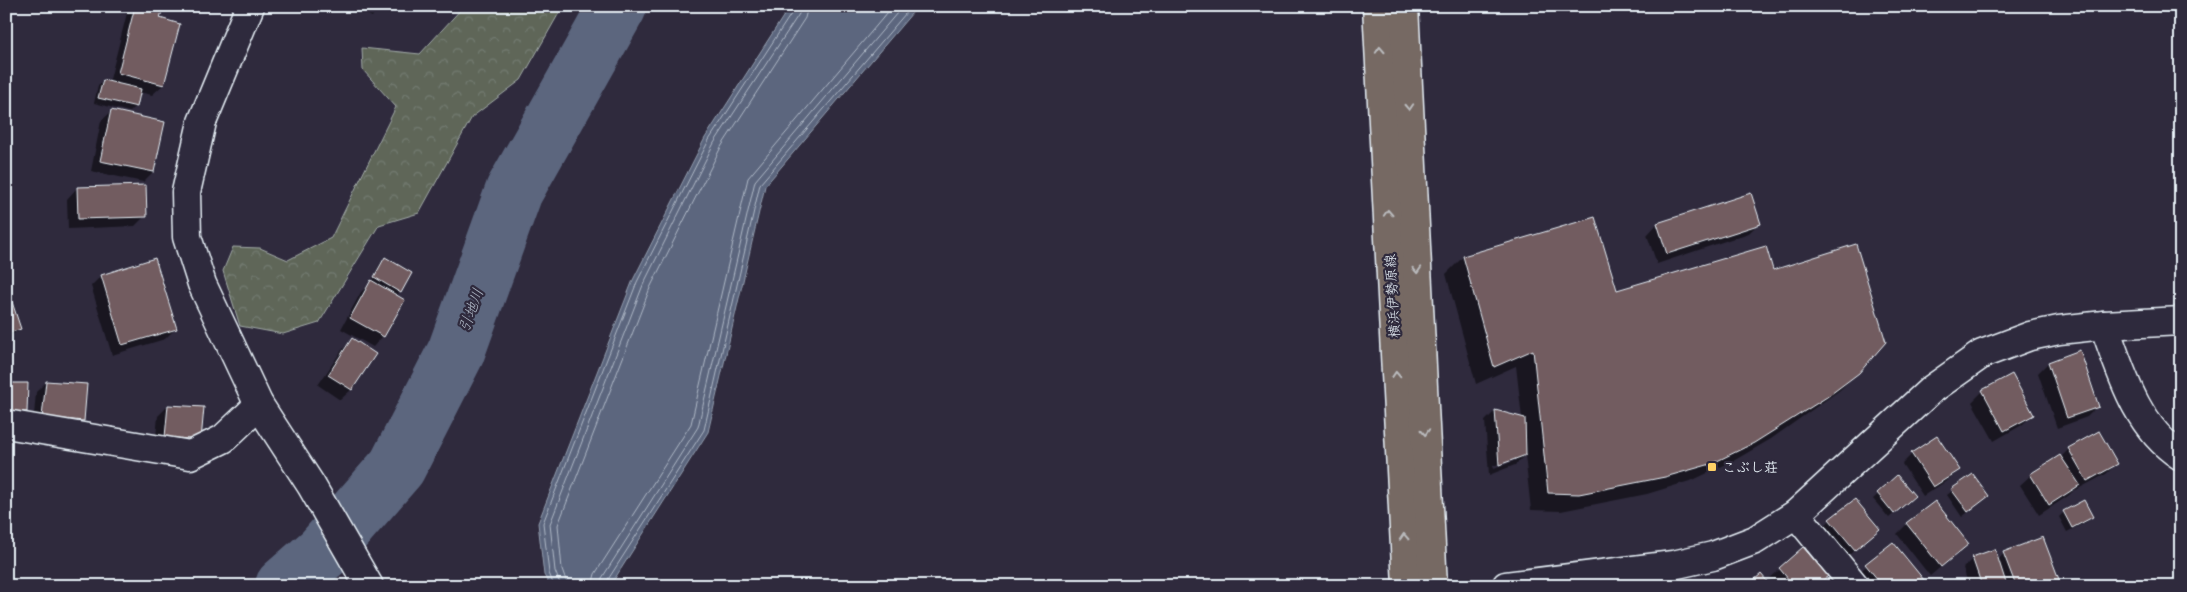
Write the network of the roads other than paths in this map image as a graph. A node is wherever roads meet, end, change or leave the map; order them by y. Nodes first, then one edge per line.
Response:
1 (250, 6) edge
2 (1377, 6) edge
3 (1404, 6) edge
4 (2181, 321) edge
5 (2104, 325) junction
6 (259, 405) junction
7 (6, 424) edge
8 (2181, 456) edge
9 (1796, 514) junction
10 (364, 578) edge
11 (1407, 586) edge
12 (1433, 586) edge
13 (1506, 586) edge
14 (1855, 586) edge

1 - 6 street
11 -> 2 main road, 横浜伊勢原線
3 -> 12 main road, 横浜伊勢原線
4 - 5 street
5 - 8 street
5 - 9 street
6 - 7 street
6 - 10 street
9 - 13 street
9 - 14 street

